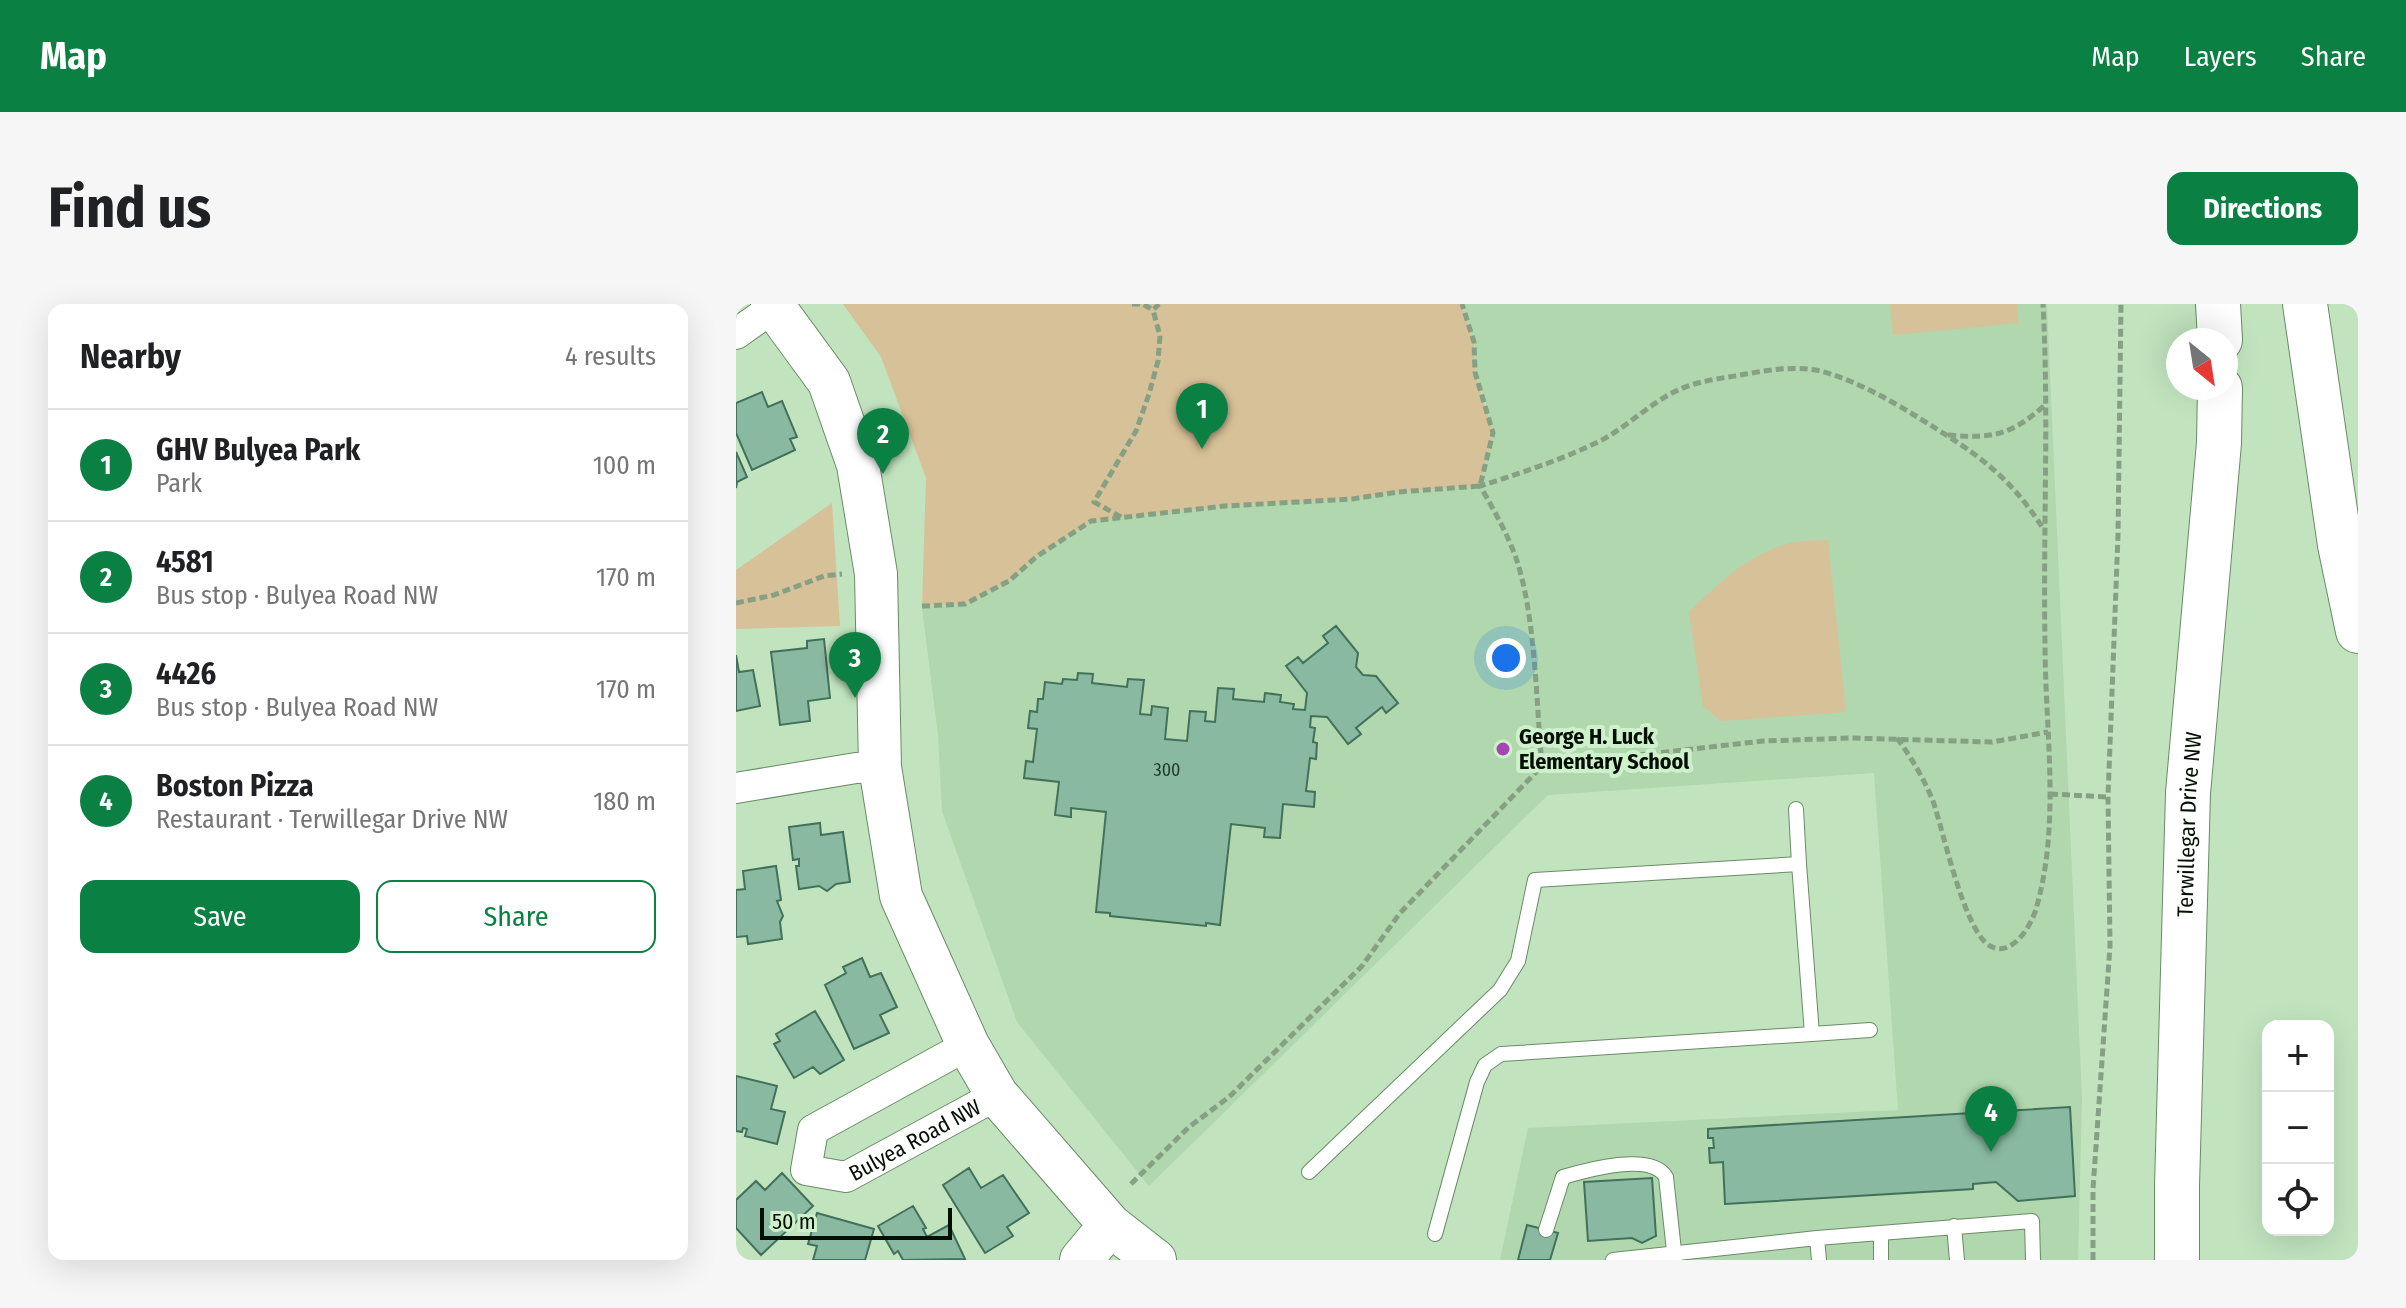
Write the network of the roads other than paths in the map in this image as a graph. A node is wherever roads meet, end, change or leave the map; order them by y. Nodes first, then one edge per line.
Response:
1 (2218, 304) edge
2 (2305, 304) edge
3 (773, 305) edge
4 (2219, 328) edge
5 (736, 334) edge
6 (2220, 400) edge
7 (2358, 631) edge
8 (880, 767) junction
9 (742, 793) edge
10 (1796, 809) dead end
11 (1799, 864) junction
12 (1870, 1030) dead end
13 (1812, 1034) junction
14 (968, 1045) junction
15 (997, 1095) junction
16 (1309, 1172) dead end
17 (1954, 1226) junction
18 (1546, 1230) dead end
19 (1435, 1234) dead end
20 (1881, 1235) junction
21 (1817, 1238) junction
22 (1133, 1248) edge
23 (1748, 1253) edge
24 (1675, 1256) edge
25 (1635, 1258) edge
26 (1081, 1260) edge
27 (1613, 1260) edge
28 (1819, 1260) edge
29 (1881, 1260) edge
30 (1957, 1260) edge
31 (2033, 1260) edge
32 (2177, 1260) edge

1 - 4 main road
2 - 7 main road
3 - 5 street, Bulyea Road NW
3 - 8 street, Bulyea Road NW
6 - 32 main road, Terwillegar Drive NW
8 - 9 street
8 - 14 street, Bulyea Road NW
10 - 11 lane
11 - 13 lane
11 - 16 lane
12 - 13 lane
13 - 19 lane
14 - 15 street, Bulyea Road NW
14 - 15 street, Bulyea Road NW
15 - 22 street, Bulyea Road NW
17 - 20 lane
17 - 30 lane
17 - 31 lane
18 - 24 lane
20 - 21 lane
20 - 29 lane
21 - 23 lane
21 - 28 lane
22 - 26 street
23 - 24 lane
24 - 25 lane
25 - 27 lane

